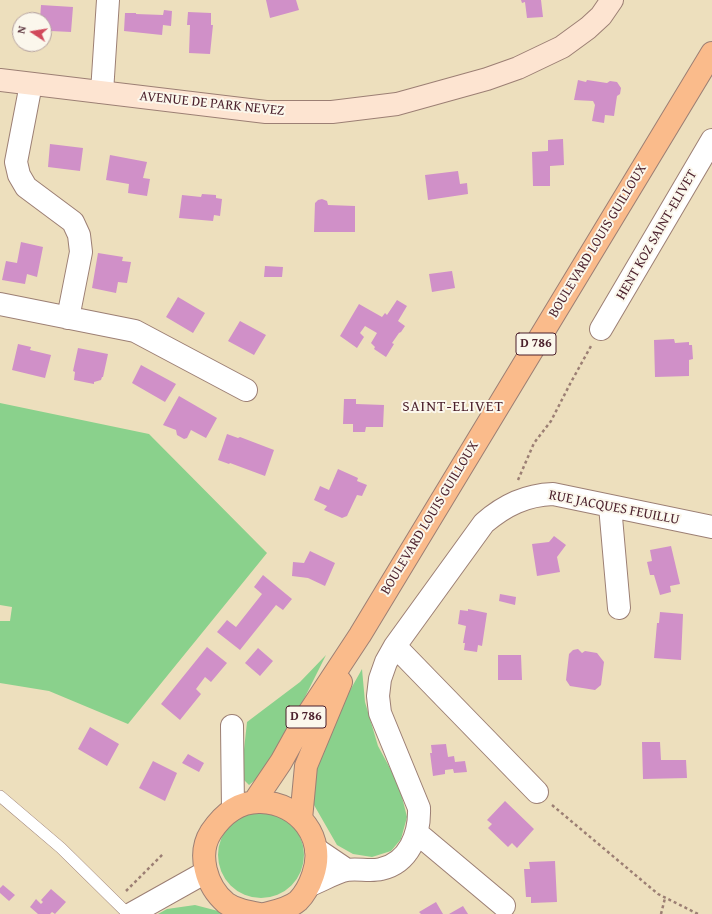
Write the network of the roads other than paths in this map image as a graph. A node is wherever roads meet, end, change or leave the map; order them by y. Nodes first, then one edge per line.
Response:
1 (108, 0) edge
2 (612, 0) edge
3 (712, 53) edge
4 (0, 80) edge
5 (31, 84) junction
6 (102, 92) junction
7 (712, 140) edge
8 (0, 304) edge
9 (68, 318) junction
10 (601, 329) road end
11 (246, 390) dead end
12 (610, 506) junction
13 (712, 527) edge
14 (619, 608) dead end
15 (360, 635) junction
16 (395, 646) junction
17 (232, 726) dead end
18 (537, 792) road end
19 (0, 796) edge
20 (254, 802) junction
21 (233, 809) junction
22 (301, 819) junction
23 (417, 833) junction
24 (316, 849) junction
25 (347, 870) junction
26 (206, 872) junction
27 (301, 900) edge
28 (504, 906) dead end
29 (123, 908) edge
30 (253, 913) edge
31 (128, 914) edge

1 - 6 street
2 - 6 main road, AVENUE DE PARK NEVEZ
3 - 15 main road, BOULEVARD LOUIS GUILLOUX / D 786
4 - 5 main road, AVENUE DE PARK NEVEZ
5 - 6 main road, AVENUE DE PARK NEVEZ
5 - 9 street
7 - 10 street, HENT KOZ SAINT-ELIVET
8 - 9 street
9 - 11 street
12 - 13 street, RUE JACQUES FEUILLU
12 - 14 street
12 - 16 street, RUE JACQUES FEUILLU
15 - 20 main road, BOULEVARD LOUIS GUILLOUX / D 786
15 - 22 main road, BOULEVARD LOUIS GUILLOUX / D 786
16 - 18 street
16 - 23 street, RUE JACQUES FEUILLU
17 - 21 street
19 - 29 lane
20 - 21 main road
20 - 22 main road
21 - 26 main road
22 - 24 main road
23 - 25 street, RUE JACQUES FEUILLU
23 - 28 street
24 - 25 street
24 - 27 main road
25 - 27 street, RUE JACQUES FEUILLU
26 - 29 street
26 - 30 main road
27 - 30 main road
29 - 31 lane

